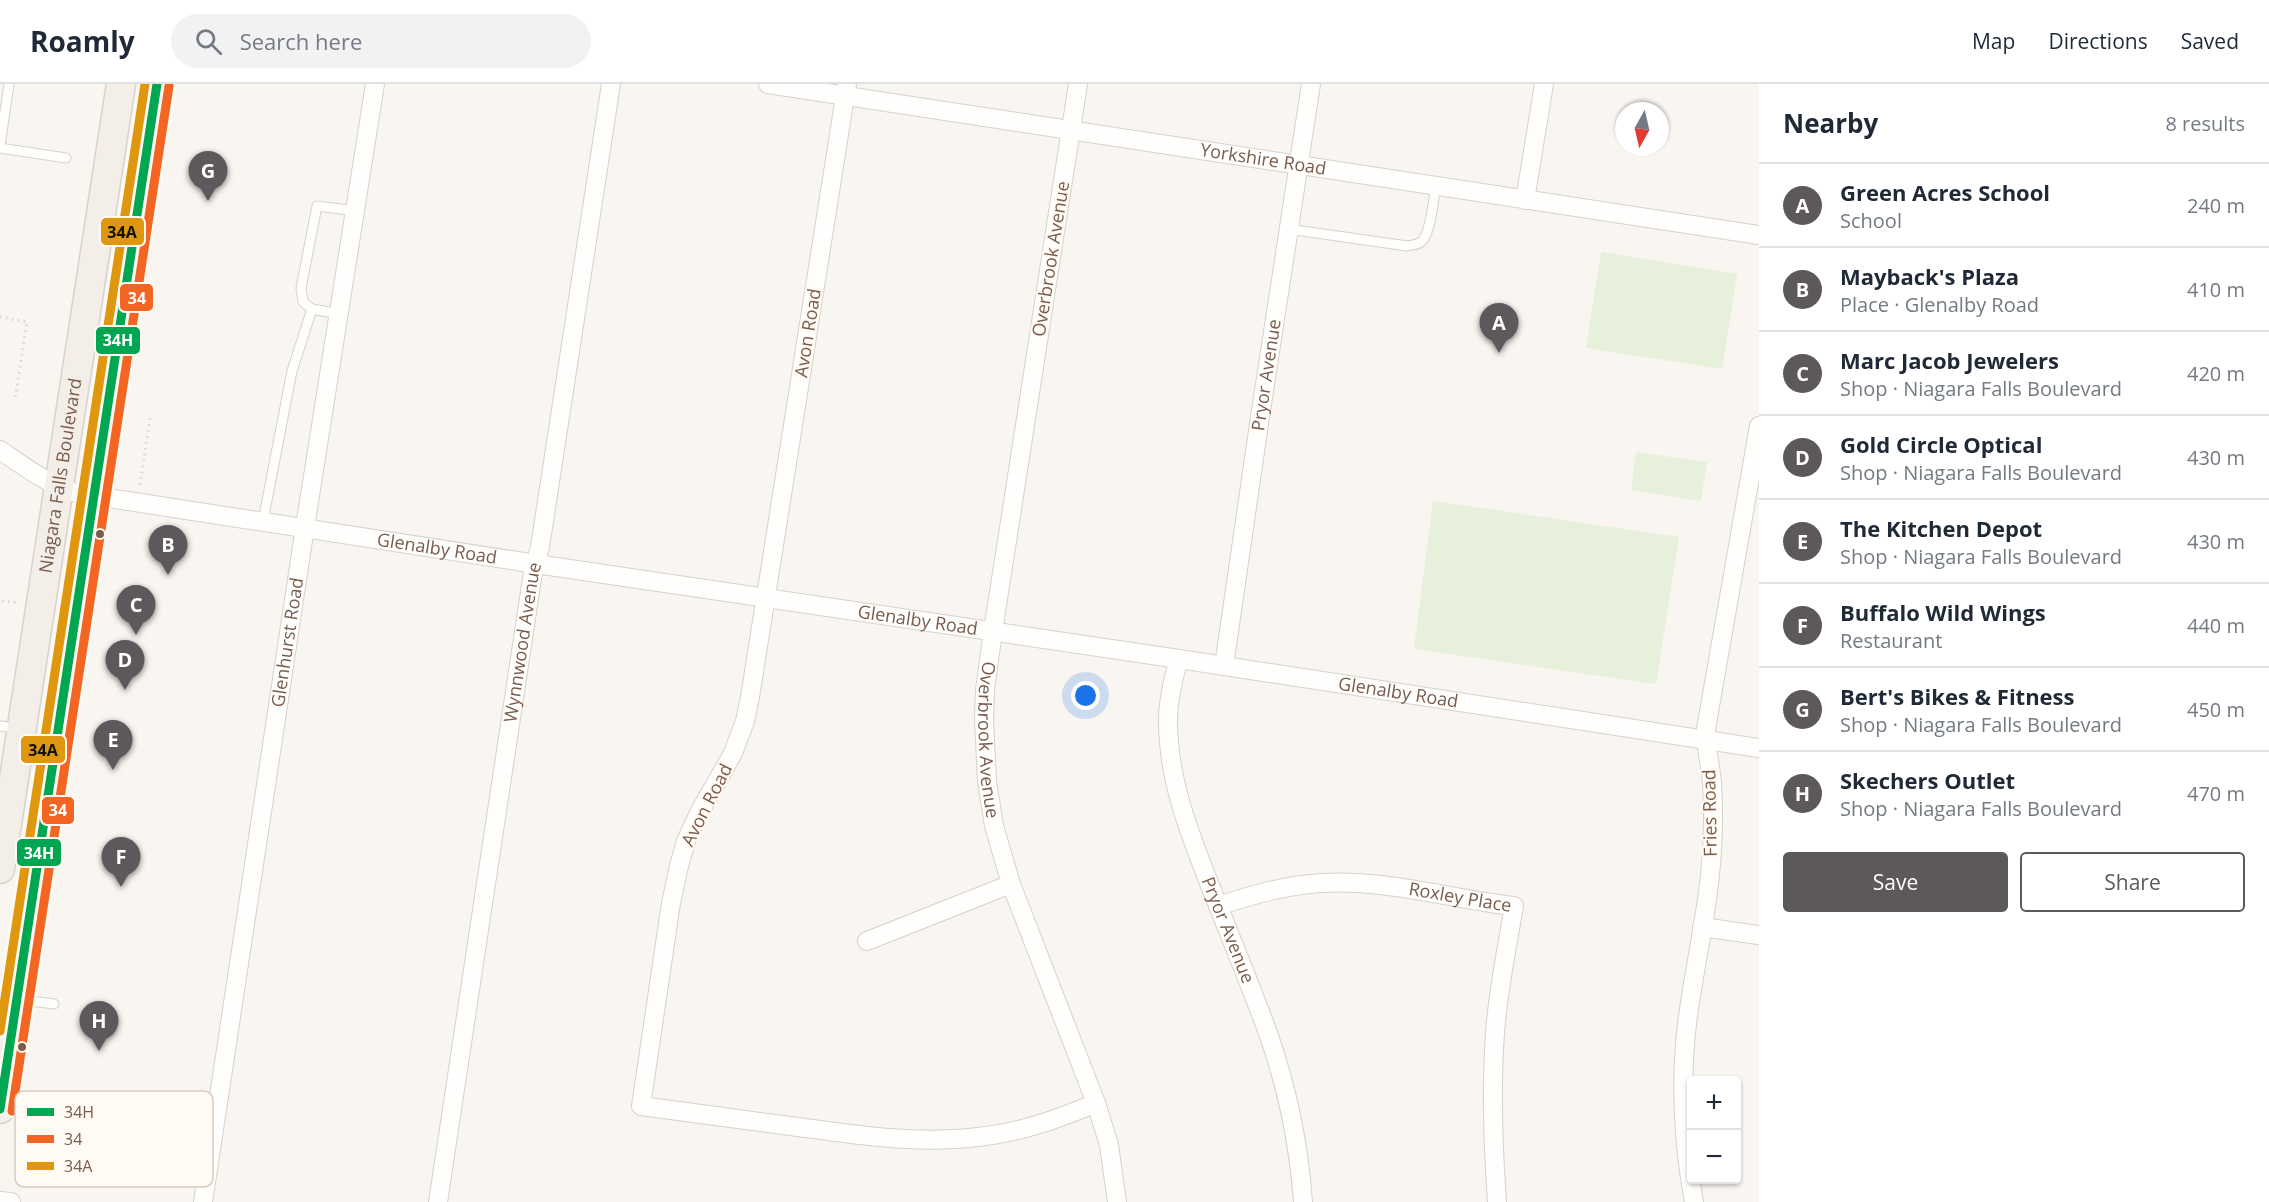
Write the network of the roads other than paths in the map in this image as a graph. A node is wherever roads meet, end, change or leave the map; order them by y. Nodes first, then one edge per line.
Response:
1 (9, 84) edge
2 (121, 84) edge
3 (157, 84) edge
4 (375, 84) edge
5 (611, 84) edge
6 (768, 84) edge
7 (1078, 84) edge
8 (1311, 84) edge
9 (1544, 84) edge
10 (846, 90) edge
11 (1071, 131) junction
12 (0, 147) edge
13 (66, 158) dead end
14 (1298, 166) junction
15 (1436, 187) junction
16 (1525, 200) junction
17 (356, 211) junction
18 (1288, 229) junction
19 (1759, 235) edge
20 (312, 309) junction
21 (339, 314) junction
22 (1759, 426) edge
23 (0, 450) edge
24 (77, 492) junction
25 (1752, 505) edge
26 (263, 521) junction
27 (305, 527) junction
28 (536, 564) junction
29 (766, 598) junction
30 (993, 631) junction
31 (1179, 658) junction
32 (1224, 666) junction
33 (12, 727) edge
34 (1705, 740) junction
35 (1759, 748) edge
36 (0, 869) edge
37 (1011, 884) junction
38 (1218, 906) junction
39 (1702, 927) junction
40 (1759, 935) edge
41 (867, 941) dead end
42 (54, 1005) dead end
43 (7, 1010) edge
44 (1096, 1103) junction
45 (0, 1109) edge
46 (213, 1136) edge
47 (205, 1187) edge
48 (0, 1200) edge
49 (11, 1202) edge
50 (203, 1202) edge
51 (438, 1202) edge
52 (1117, 1202) edge
53 (1303, 1202) edge
54 (1497, 1202) edge
55 (1694, 1202) edge

1 - 12 lane
2 - 24 main road, Niagara Falls Boulevard
3 - 24 main road, Niagara Falls Boulevard
4 - 17 street, Glenhurst Road
5 - 28 street, Wynnwood Avenue
6 - 10 street, Yorkshire Road
7 - 11 street, Overbrook Avenue
8 - 14 street, Pryor Avenue
9 - 16 street
10 - 11 street, Yorkshire Road
10 - 29 street, Avon Road
11 - 14 street, Yorkshire Road
11 - 30 street, Overbrook Avenue
12 - 13 lane
14 - 15 street, Yorkshire Road
14 - 18 street, Pryor Avenue
15 - 16 street, Yorkshire Road
15 - 18 lane
16 - 19 street, Yorkshire Road
17 - 20 lane
17 - 21 street, Glenhurst Road
18 - 32 street, Pryor Avenue
20 - 21 lane
20 - 26 lane
21 - 27 street, Glenhurst Road
22 - 25 street, Fries Road
23 - 24 street
24 - 26 street, Glenalby Road
24 - 33 main road, Niagara Falls Boulevard
24 - 43 main road, Niagara Falls Boulevard
25 - 34 street, Fries Road
26 - 27 street, Glenalby Road
27 - 28 street, Glenalby Road
27 - 46 street, Glenhurst Road
28 - 29 street, Glenalby Road
28 - 51 street, Wynnwood Avenue
29 - 30 street, Glenalby Road
29 - 44 street, Avon Road
30 - 31 street, Glenalby Road
30 - 37 street, Overbrook Avenue
31 - 32 street, Glenalby Road
31 - 38 street, Pryor Avenue
32 - 34 street, Glenalby Road
33 - 36 main road, Niagara Falls Boulevard
34 - 35 street, Glenalby Road
34 - 39 street, Fries Road
37 - 41 street
37 - 44 street, Overbrook Avenue
38 - 53 street, Pryor Avenue
38 - 54 street, Roxley Place
39 - 40 street
39 - 55 street, Fries Road
42 - 43 lane
43 - 45 main road, Niagara Falls Boulevard
44 - 52 street, Overbrook Avenue
47 - 50 street, Glenhurst Road
48 - 49 street

